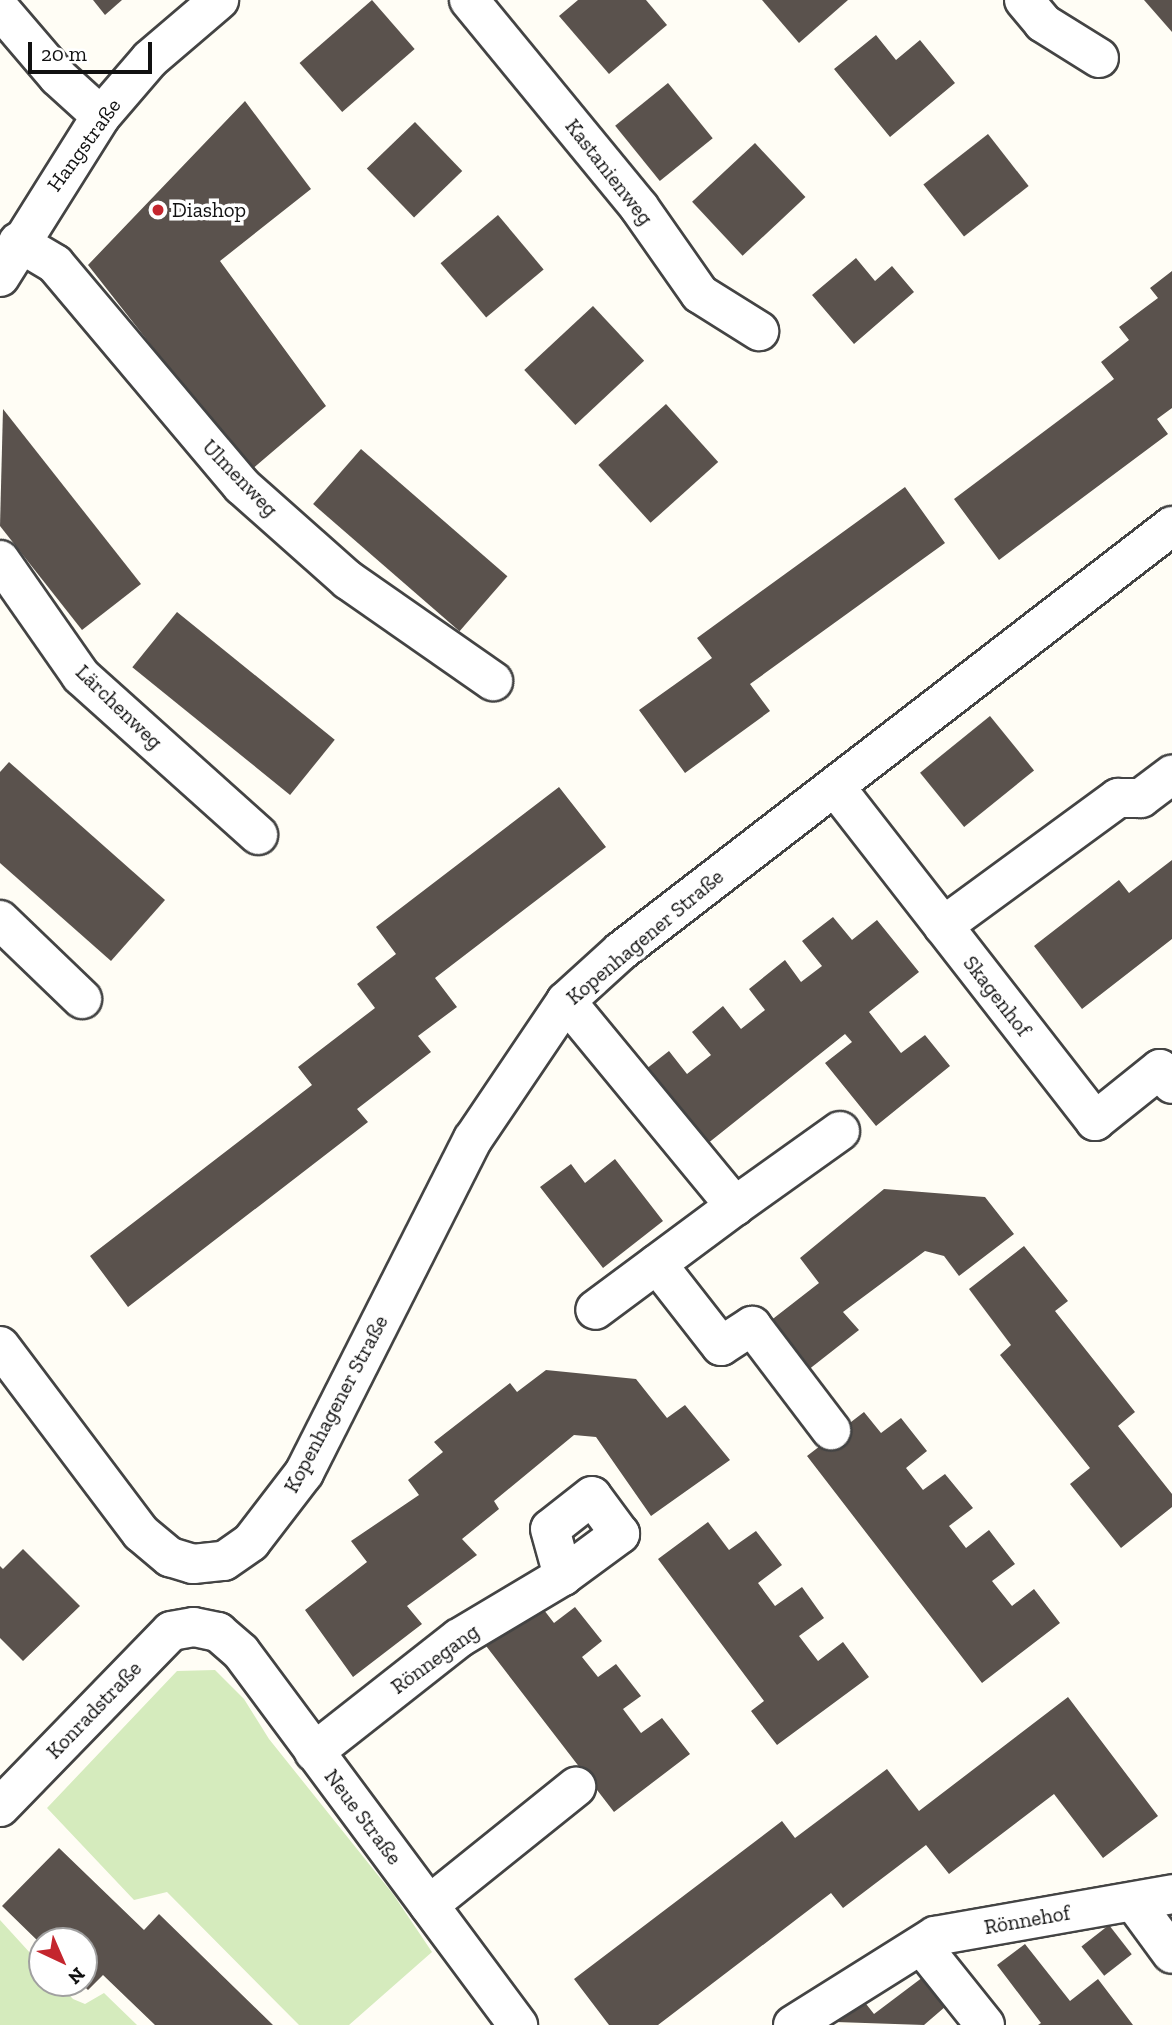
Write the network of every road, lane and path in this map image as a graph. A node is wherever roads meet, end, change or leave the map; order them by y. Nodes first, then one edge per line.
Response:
1 (219, 0) edge
2 (469, 0) edge
3 (1024, 0) edge
4 (0, 9) edge
5 (1099, 58) dead end
6 (101, 116) junction
7 (18, 242) junction
8 (0, 277) edge
9 (759, 331) dead end
10 (1172, 526) edge
11 (0, 561) edge
12 (493, 681) dead end
13 (1172, 775) edge
14 (836, 788) junction
15 (258, 835) dead end
16 (0, 920) edge
17 (943, 926) junction
18 (82, 999) dead end
19 (566, 1001) junction
20 (1172, 1084) edge
21 (840, 1131) dead end
22 (735, 1206) junction
23 (657, 1264) junction
24 (595, 1310) dead end
25 (0, 1346) edge
26 (831, 1430) dead end
27 (564, 1576) dead end
28 (194, 1627) joint
29 (314, 1752) junction
30 (576, 1787) dead end
31 (0, 1807) edge
32 (1172, 1894) edge
33 (1134, 1902) junction
34 (429, 1905) junction
35 (922, 1946) junction
36 (1172, 1954) edge
37 (503, 2020) edge
38 (793, 2025) edge
39 (985, 2025) edge

1 - 6 street, Hangstraße
2 - 9 street, Kastanienweg
3 - 5 street
4 - 6 street
6 - 7 street, Hangstraße
7 - 8 street, Hangstraße
7 - 12 street, Ulmenweg
10 - 14 street, Kopenhagener Straße
11 - 15 street, Lärchenweg
13 - 17 street
14 - 17 street, Skagenhof
14 - 19 street, Kopenhagener Straße
16 - 18 street
17 - 20 street, Skagenhof
19 - 22 street
19 - 25 street, Kopenhagener Straße
21 - 22 street
22 - 23 street
23 - 24 street
23 - 26 street
27 - 29 street, Rönnegang
28 - 29 street, Neue Straße
28 - 31 street, Konradstraße
29 - 34 street, Neue Straße
30 - 34 street
32 - 33 street, Rönnehof
33 - 35 street, Rönnehof
33 - 36 street
34 - 37 street, Neue Straße
35 - 38 street, Rönnehof
35 - 39 street

